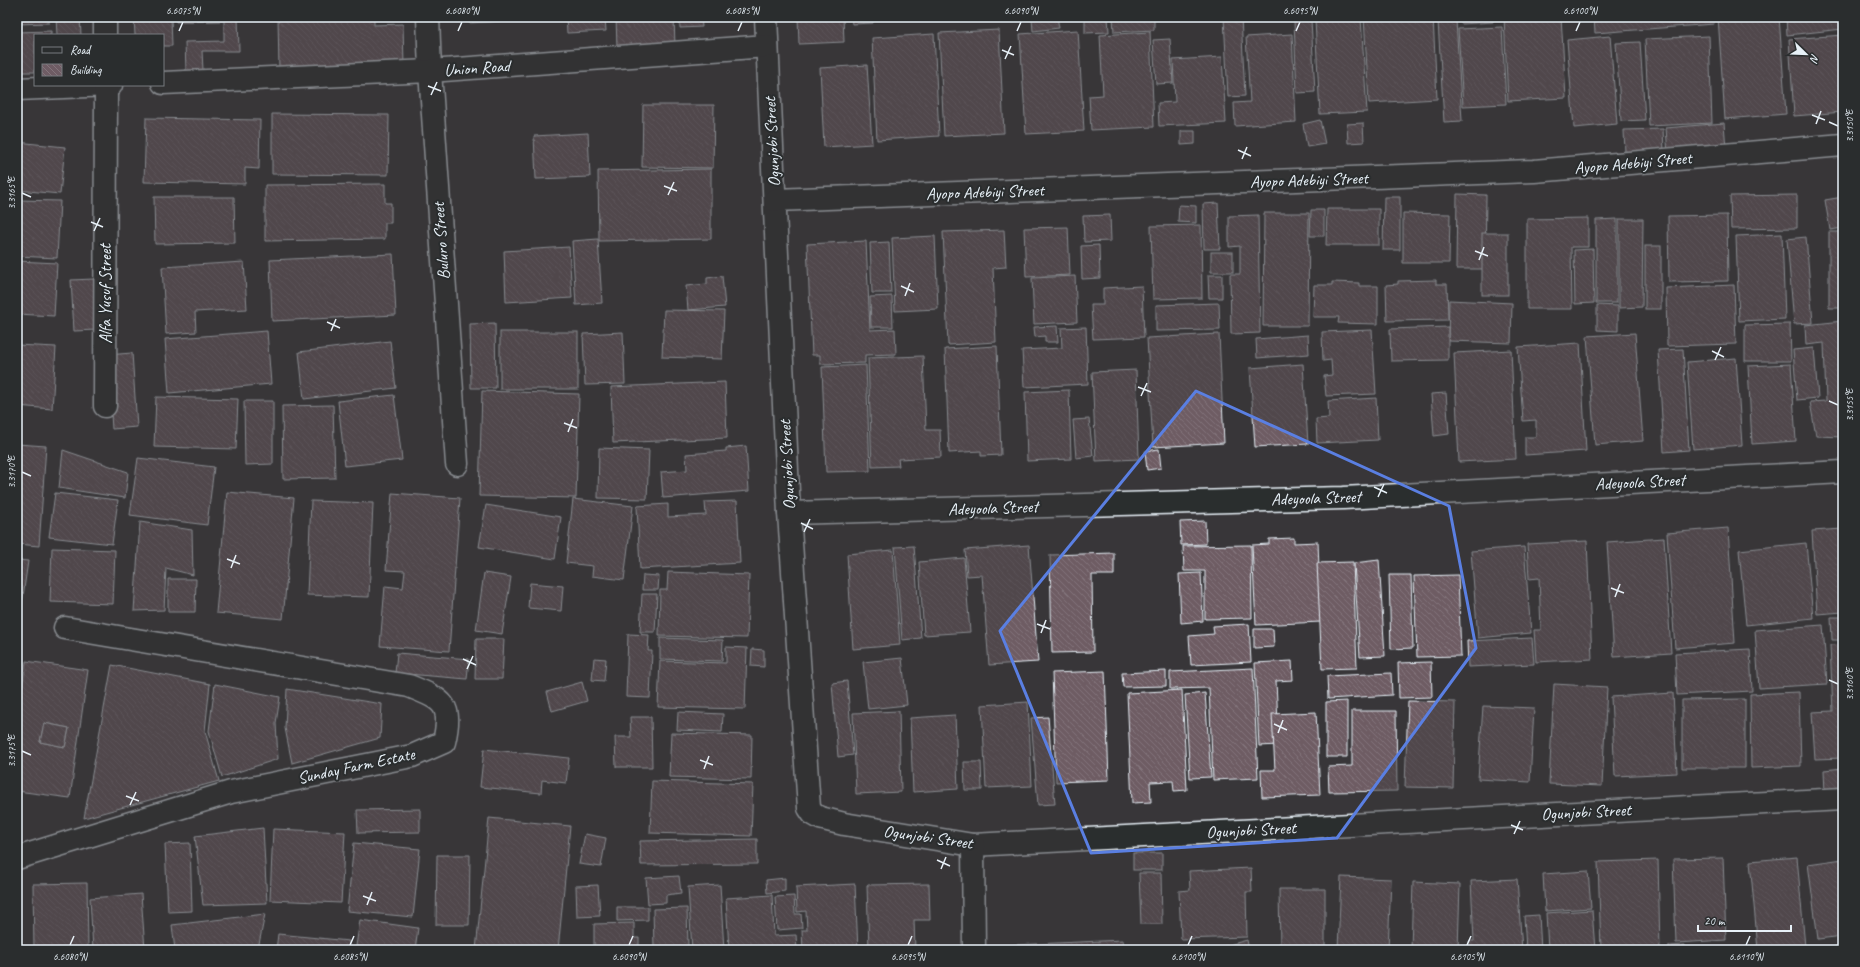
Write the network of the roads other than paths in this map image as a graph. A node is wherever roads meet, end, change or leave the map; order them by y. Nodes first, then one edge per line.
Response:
1 (105, 17) edge
2 (428, 17) edge
3 (766, 17) edge
4 (105, 34) edge
5 (767, 46) junction
6 (430, 71) junction
7 (164, 83) edge
8 (84, 86) edge
9 (106, 86) edge
10 (17, 89) edge
11 (1843, 146) edge
12 (774, 200) junction
13 (105, 406) dead end
14 (457, 464) dead end
15 (1843, 472) edge
16 (789, 513) junction
17 (65, 628) dead end
18 (1843, 799) edge
19 (973, 845) junction
20 (17, 858) edge
21 (974, 950) edge

1 - 4 street
2 - 6 street, Buluro Street
3 - 5 street, Ogunjobi Street
5 - 6 street, Union Road
5 - 12 street, Ogunjobi Street
6 - 7 street, Union Road
6 - 14 street, Buluro Street
8 - 10 street
9 - 13 street, Alfa Yusuf Street
11 - 12 street, Ayopo Adebiyi Street
12 - 16 street, Ogunjobi Street
15 - 16 street, Adeyoola Street
16 - 19 street, Ogunjobi Street
17 - 20 street, Sunday Farm Estate
18 - 19 street, Ogunjobi Street
19 - 21 street

